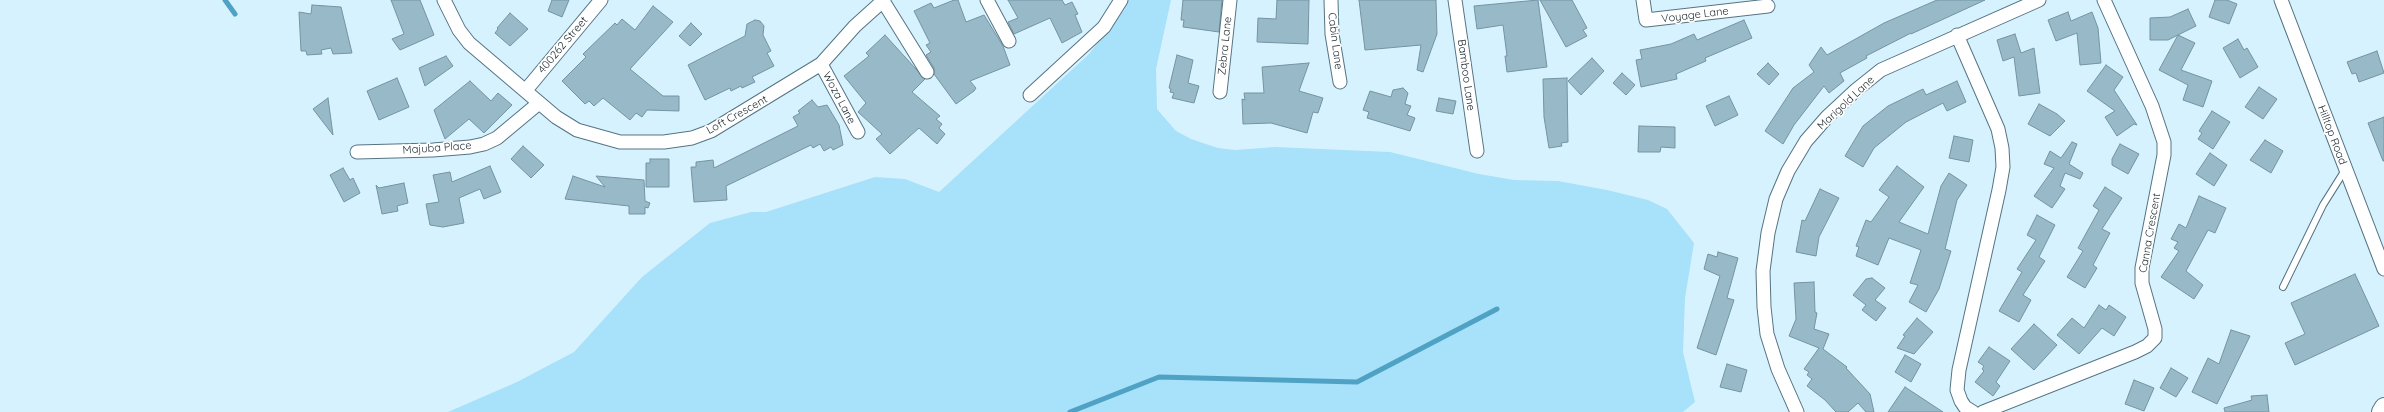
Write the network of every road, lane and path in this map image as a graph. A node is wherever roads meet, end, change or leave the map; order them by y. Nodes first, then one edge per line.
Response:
1 (444, 0) edge
2 (601, 0) edge
3 (884, 0) edge
4 (986, 0) edge
5 (1120, 0) edge
6 (1230, 0) edge
7 (1331, 0) edge
8 (1455, 0) edge
9 (1643, 0) edge
10 (2039, 0) edge
11 (2104, 0) edge
12 (2281, 0) edge
13 (1768, 6) dead end
14 (1958, 35) junction
15 (1009, 40) dead end
16 (821, 64) junction
17 (927, 72) dead end
18 (1340, 82) dead end
19 (526, 90) junction
20 (1220, 92) dead end
21 (1030, 95) dead end
22 (540, 103) junction
23 (858, 132) dead end
24 (1477, 151) dead end
25 (357, 152) dead end
26 (2345, 170) junction
27 (2384, 269) edge
28 (2283, 287) dead end
29 (2384, 407) edge
30 (1797, 412) edge
31 (1973, 412) edge
32 (1983, 412) edge
33 (2381, 412) edge

1 - 19 street, Loft Crescent
2 - 19 street, 400262 Street
3 - 16 street, Loft Crescent
3 - 17 street
4 - 15 street
5 - 21 street
6 - 20 street, Zebra Lane
7 - 18 street, Cabin Lane
8 - 24 street, Bamboo Lane
9 - 13 street, Voyage Lane
10 - 14 street, Marigold Lane
11 - 32 street, Canna Crescent
12 - 26 street, Hilltop Road
14 - 30 street, Marigold Lane
14 - 31 street
16 - 22 street, Loft Crescent
16 - 23 street, Woza Lane
19 - 22 street, Loft Crescent
22 - 25 street, Majuba Place
26 - 27 street, Hilltop Road
26 - 28 lane
29 - 33 street

